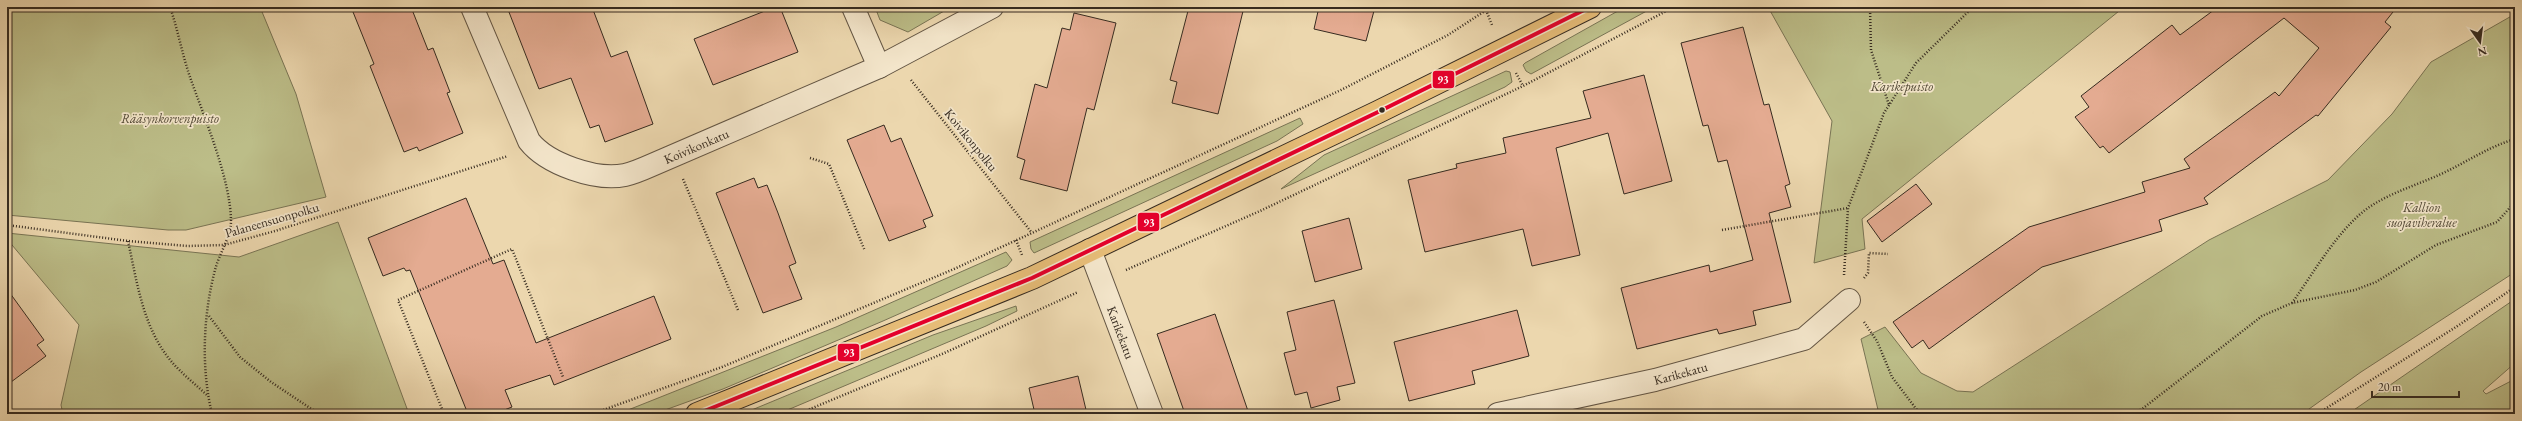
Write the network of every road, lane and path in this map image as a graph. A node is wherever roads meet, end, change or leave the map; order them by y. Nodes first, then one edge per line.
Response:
1 (170, 7) edge
2 (472, 7) edge
3 (853, 7) edge
4 (992, 7) edge
5 (1491, 7) edge
6 (1590, 7) edge
7 (1674, 7) edge
8 (1870, 7) edge
9 (1973, 7) edge
10 (1568, 12) edge
11 (886, 63) junction
12 (1889, 105) junction
13 (2515, 139) edge
14 (534, 147) junction
15 (673, 156) junction
16 (810, 158) dead end
17 (2515, 202) edge
18 (1848, 208) junction
19 (7, 225) edge
20 (1722, 230) dead end
21 (1032, 233) junction
22 (128, 241) junction
23 (224, 244) junction
24 (865, 250) dead end
25 (1090, 250) junction
26 (1888, 254) dead end
27 (1102, 280) junction
28 (2515, 287) edge
29 (1849, 300) junction
30 (2292, 303) junction
31 (738, 310) dead end
32 (208, 315) junction
33 (563, 377) dead end
34 (207, 395) junction
35 (810, 409) junction
36 (212, 414) edge
37 (319, 414) edge
38 (444, 414) edge
39 (592, 414) edge
40 (697, 414) edge
41 (798, 414) edge
42 (812, 414) edge
43 (1152, 414) edge
44 (1498, 414) edge
45 (1920, 414) edge
46 (2132, 414) edge
47 (2316, 414) edge

1 - 23 path
2 - 14 street, Koivikonkatu
3 - 11 street
4 - 11 street, Koivikonkatu
5 - 21 path
6 - 10 main road
7 - 27 path
8 - 12 path
9 - 12 path
10 - 25 main road
11 - 15 street, Koivikonkatu
11 - 21 path, Koivikonpolku
12 - 18 path
13 - 30 path
14 - 15 street, Koivikonkatu
14 - 23 path, Palaneensuonpolku
15 - 31 path
16 - 24 path
17 - 30 path
18 - 20 path
18 - 29 path
19 - 22 path, Palaneensuonpolku
21 - 39 path
22 - 23 path, Palaneensuonpolku
22 - 34 path
23 - 32 path
25 - 27 street, Karikekatu
25 - 40 main road
26 - 29 path
27 - 35 path
27 - 43 street, Karikekatu
28 - 47 path
29 - 44 street, Karikekatu
29 - 45 path
30 - 46 path
32 - 34 path
32 - 37 path
33 - 38 path
34 - 36 path
35 - 41 path
35 - 42 path

